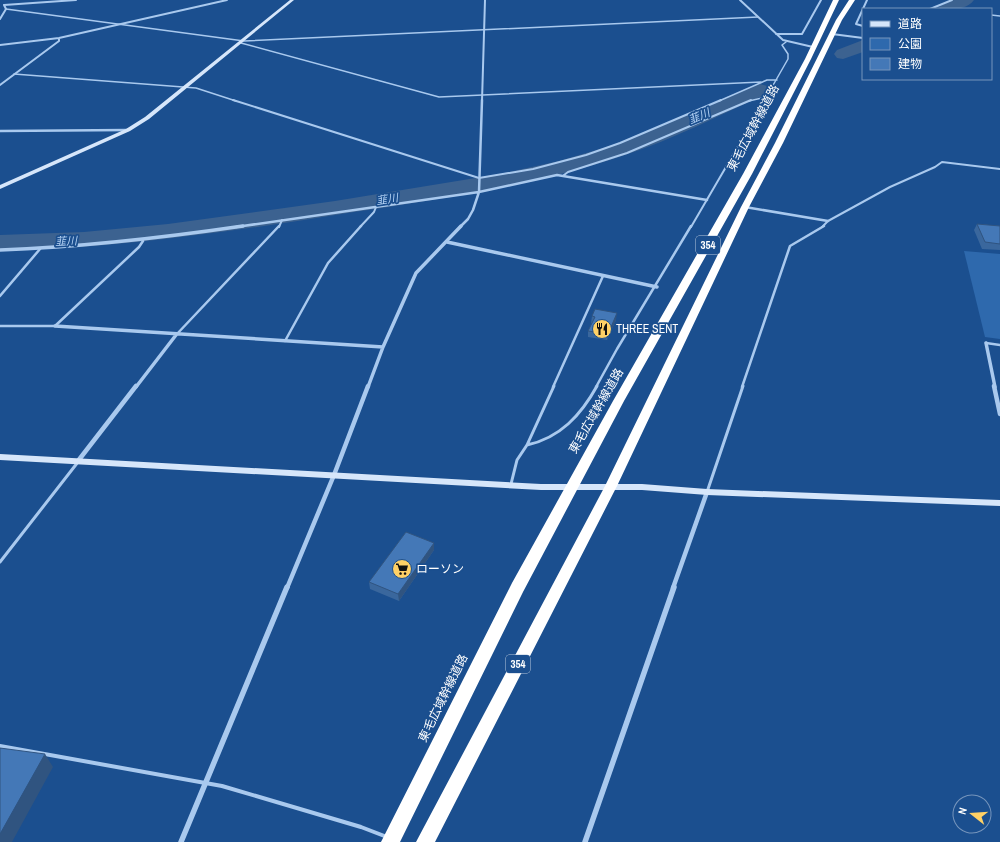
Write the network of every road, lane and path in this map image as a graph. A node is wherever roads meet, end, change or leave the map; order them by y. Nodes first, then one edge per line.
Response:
1 (12, 0) edge
2 (76, 0) edge
3 (227, 0) edge
4 (292, 0) edge
5 (485, 0) edge
6 (740, 0) edge
7 (820, 0) edge
8 (836, 0) edge
9 (852, 0) edge
10 (952, 0) edge
11 (4, 5) junction
12 (932, 8) edge
13 (6, 10) junction
14 (862, 11) edge
15 (0, 12) edge
16 (758, 17) junction
17 (0, 19) edge
18 (121, 24) junction
19 (862, 26) edge
20 (484, 30) junction
21 (776, 34) junction
22 (832, 34) junction
23 (59, 38) junction
24 (862, 38) edge
25 (243, 42) junction
26 (786, 42) junction
27 (0, 45) edge
28 (813, 47) junction
29 (14, 74) junction
30 (777, 80) junction
31 (762, 82) junction
32 (0, 85) edge
33 (188, 87) junction
34 (482, 96) junction
35 (766, 97) junction
36 (128, 130) junction
37 (0, 131) edge
38 (1000, 169) edge
39 (564, 175) junction
40 (479, 180) junction
41 (0, 188) edge
42 (479, 191) junction
43 (707, 200) junction
44 (376, 206) junction
45 (745, 207) junction
46 (282, 220) junction
47 (828, 221) junction
48 (143, 241) junction
49 (447, 242) junction
50 (40, 249) junction
51 (0, 250) edge
52 (603, 276) junction
53 (657, 287) junction
54 (0, 296) edge
55 (0, 326) edge
56 (56, 326) junction
57 (176, 335) junction
58 (285, 341) junction
59 (986, 343) joint
60 (1000, 345) edge
61 (383, 347) junction
62 (1000, 414) edge
63 (527, 445) junction
64 (0, 457) edge
65 (78, 462) junction
66 (334, 475) junction
67 (511, 484) junction
68 (611, 486) junction
69 (572, 487) junction
70 (707, 492) junction
71 (1000, 503) edge
72 (0, 562) edge
73 (0, 746) edge
74 (205, 783) junction
75 (391, 841) edge
76 (181, 842) edge
77 (425, 842) edge
78 (585, 842) edge

1 - 11 street
2 - 11 street
3 - 18 street
4 - 25 street
5 - 20 street
6 - 16 street
7 - 21 street
8 - 28 highway, 東毛広域幹線道路 / 354
9 - 22 highway, 354
10 - 12 street
11 - 13 street
13 - 15 lane
13 - 17 street
13 - 18 lane
14 - 19 street
16 - 20 lane
16 - 21 street
18 - 23 street
18 - 25 lane
20 - 25 lane
20 - 34 street
21 - 26 street
22 - 24 street
22 - 45 highway, 354
23 - 27 street
23 - 29 street
25 - 33 street
25 - 34 lane
26 - 28 street
26 - 30 lane
28 - 69 highway, 東毛広域幹線道路 / 354
29 - 32 street
29 - 33 lane
30 - 31 lane
30 - 35 lane
31 - 34 lane
31 - 40 lane
33 - 36 street
33 - 40 lane
34 - 40 street
35 - 39 lane
35 - 43 lane
36 - 37 street
36 - 41 street
38 - 47 lane
39 - 42 street
39 - 43 street
40 - 42 street
42 - 44 street
42 - 49 street
43 - 53 lane
44 - 46 street
44 - 58 lane
45 - 47 street
45 - 68 highway, 354
46 - 48 street
46 - 57 lane
47 - 70 lane
48 - 50 street
48 - 56 lane
49 - 52 street
49 - 61 street
50 - 51 street
50 - 54 lane
52 - 53 street
52 - 63 lane
53 - 63 lane
55 - 56 lane
56 - 57 street
57 - 58 street
57 - 65 street
58 - 61 street
59 - 60 lane
59 - 62 street
61 - 66 street
63 - 67 lane
64 - 65 street
65 - 66 street
65 - 72 lane
66 - 67 street
66 - 74 street
67 - 69 street
68 - 69 street
68 - 70 street
68 - 77 highway, 354
69 - 75 highway, 東毛広域幹線道路 / 354
70 - 71 street
70 - 78 street
73 - 74 lane
74 - 75 lane
74 - 76 street

